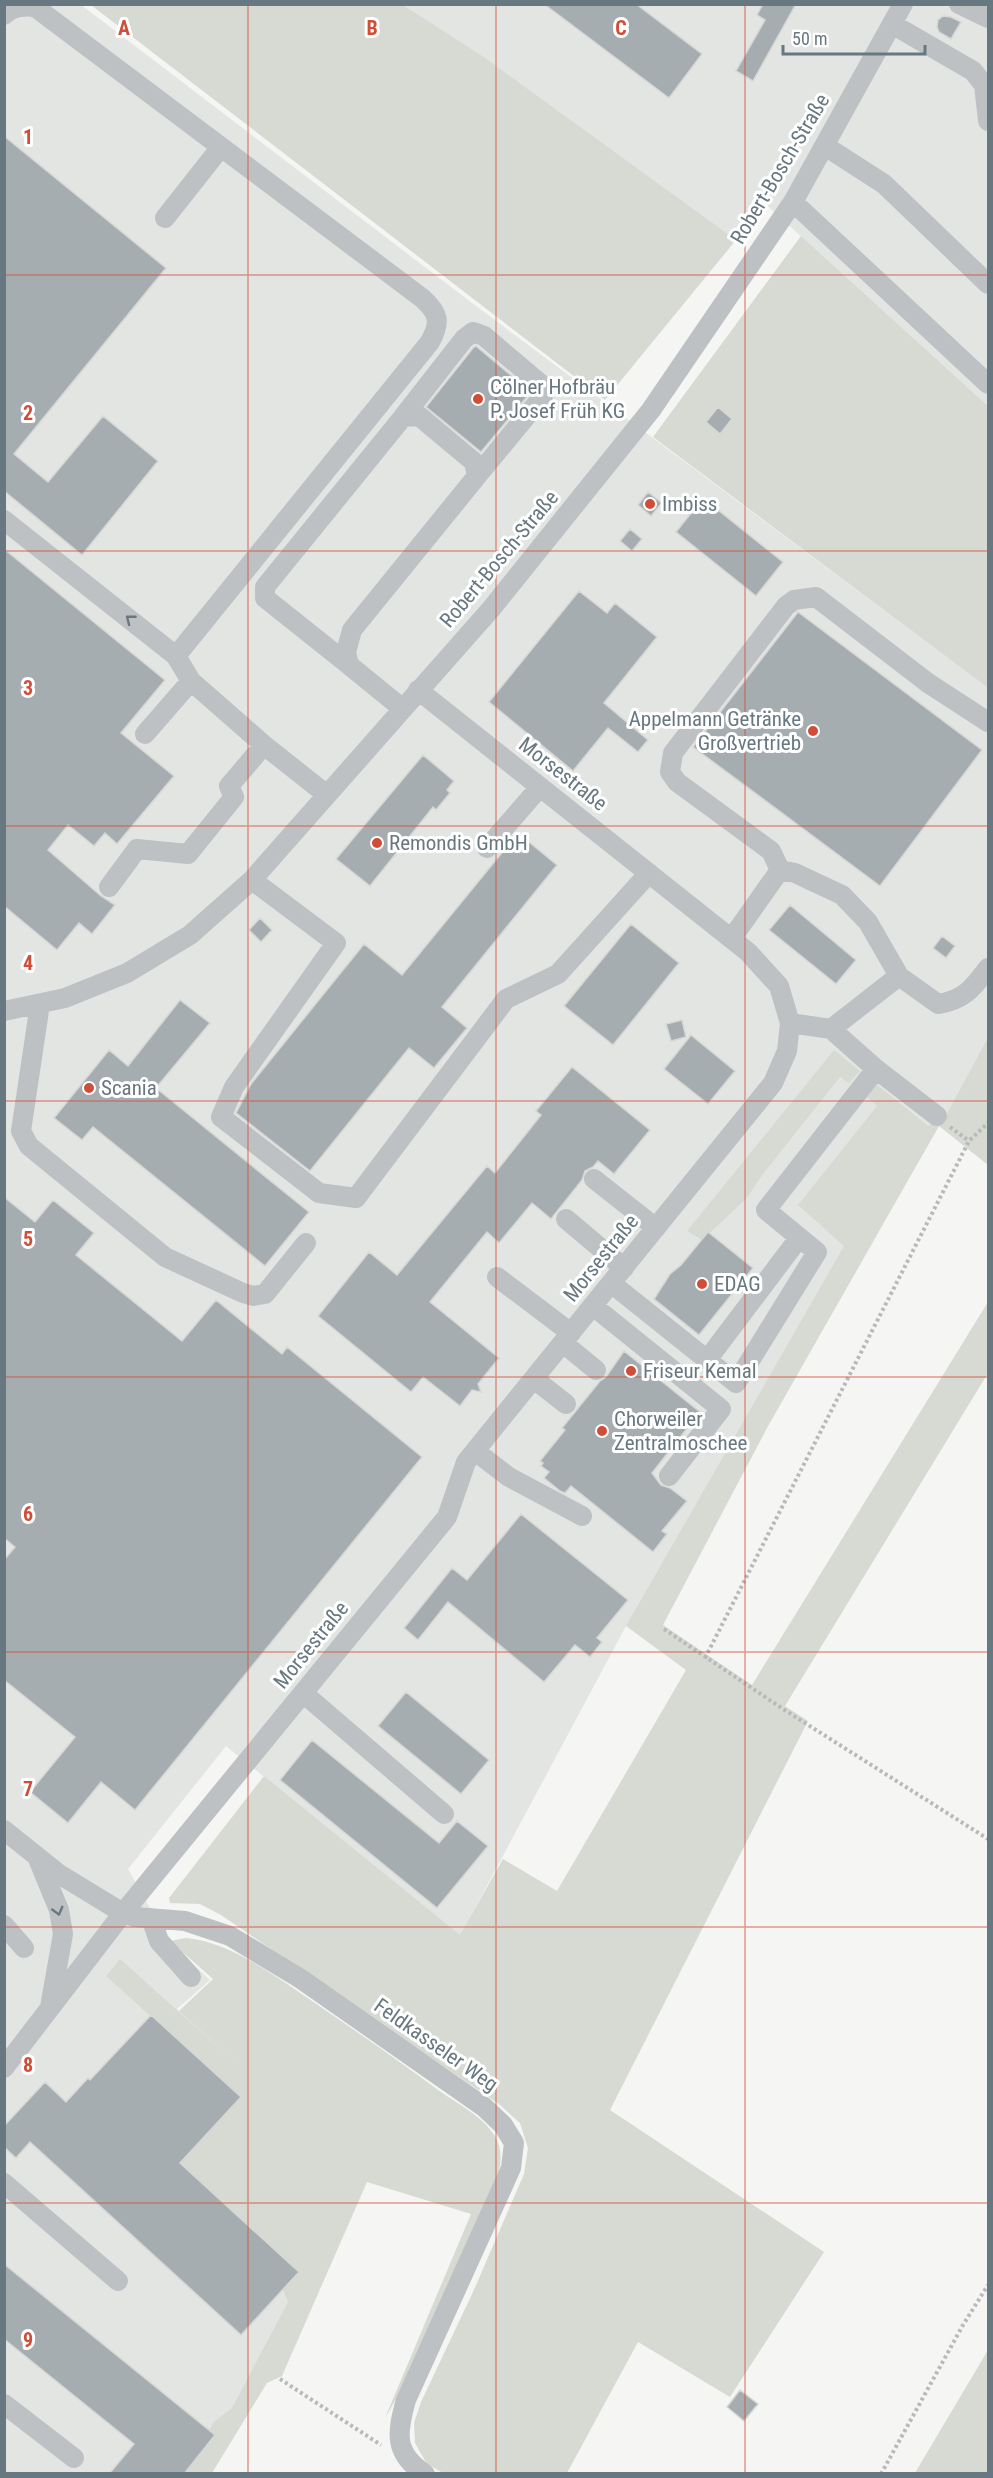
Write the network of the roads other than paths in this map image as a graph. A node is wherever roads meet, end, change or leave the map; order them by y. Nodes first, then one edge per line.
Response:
1 (903, 4) edge
2 (959, 4) edge
3 (4, 15) edge
4 (988, 18) edge
5 (892, 24) junction
6 (986, 82) edge
7 (988, 121) edge
8 (825, 146) junction
9 (221, 147) junction
10 (793, 202) junction
11 (165, 218) dead end
12 (988, 284) edge
13 (988, 384) edge
14 (403, 417) junction
15 (477, 476) junction
16 (4, 520) edge
17 (176, 656) junction
18 (349, 665) junction
19 (191, 681) junction
20 (418, 690) junction
21 (403, 709) junction
22 (988, 722) edge
23 (145, 734) dead end
24 (264, 746) junction
25 (540, 787) junction
26 (327, 795) junction
27 (487, 848) dead end
28 (780, 870) junction
29 (649, 873) junction
30 (252, 880) junction
31 (109, 887) dead end
32 (732, 938) junction
33 (988, 968) edge
34 (899, 976) junction
35 (40, 1004) junction
36 (4, 1011) edge
37 (790, 1023) junction
38 (831, 1029) junction
39 (876, 1069) junction
40 (937, 1116) dead end
41 (594, 1179) dead end
42 (566, 1219) dead end
43 (656, 1228) junction
44 (799, 1238) junction
45 (306, 1243) dead end
46 (624, 1268) junction
47 (497, 1277) dead end
48 (611, 1283) junction
49 (593, 1306) junction
50 (567, 1338) junction
51 (707, 1360) junction
52 (596, 1370) dead end
53 (534, 1379) junction
54 (566, 1404) dead end
55 (476, 1451) junction
56 (669, 1476) dead end
57 (582, 1516) dead end
58 (303, 1693) junction
59 (444, 1814) dead end
60 (6, 1834) edge
61 (37, 1856) junction
62 (123, 1913) junction
63 (151, 1918) junction
64 (4, 1925) edge
65 (24, 1948) dead end
66 (191, 1977) dead end
67 (49, 2011) junction
68 (4, 2068) edge
69 (4, 2183) edge
70 (118, 2281) dead end
71 (4, 2404) edge
72 (74, 2458) dead end
73 (425, 2474) edge

1 - 5 street, Robert-Bosch-Straße
2 - 4 street
3 - 9 street
5 - 6 street
5 - 8 street, Robert-Bosch-Straße
6 - 7 street
8 - 10 street, Robert-Bosch-Straße
8 - 12 street
9 - 11 street
9 - 17 street
10 - 13 street
10 - 20 street, Robert-Bosch-Straße
14 - 15 street
14 - 15 street
14 - 18 street
15 - 18 street
17 -> 16 street
17 - 19 street
18 - 21 street
19 - 23 street
19 - 24 street
20 - 21 street, Robert-Bosch-Straße
20 - 25 street, Morsestraße
21 - 26 street, Robert-Bosch-Straße
22 - 28 street
24 - 26 street
24 - 31 street
25 - 27 street
25 - 29 street, Morsestraße
26 - 30 street, Robert-Bosch-Straße
28 - 32 street
28 - 34 street
29 - 30 street
29 - 32 street, Morsestraße
30 - 35 street, Robert-Bosch-Straße
32 - 37 street, Morsestraße
33 - 34 street
34 - 38 street
35 - 36 street, Robert-Bosch-Straße
35 - 45 street
37 - 38 street
37 - 43 street, Morsestraße
38 - 39 street
39 - 40 street
39 - 44 street
41 - 43 street
42 - 46 street
43 - 46 street, Morsestraße
44 - 51 street
44 - 51 street
46 - 48 street, Morsestraße
47 - 50 street
48 - 49 street, Morsestraße
48 - 51 street
49 - 50 street, Morsestraße
49 - 56 street
50 - 52 street
50 - 53 street, Morsestraße
53 - 54 street
53 - 55 street, Morsestraße
55 - 57 street
55 - 58 street, Morsestraße
58 - 59 street
58 - 62 street, Morsestraße
60 - 61 street, Feldkasseler Weg
61 - 62 street, Feldkasseler Weg
61 -> 67 street
62 - 63 street, Feldkasseler Weg
62 - 67 street, Morsestraße
63 - 66 street
63 - 73 street, Feldkasseler Weg
64 - 65 street
67 - 68 street, Morsestraße
69 - 70 street
71 - 72 street

